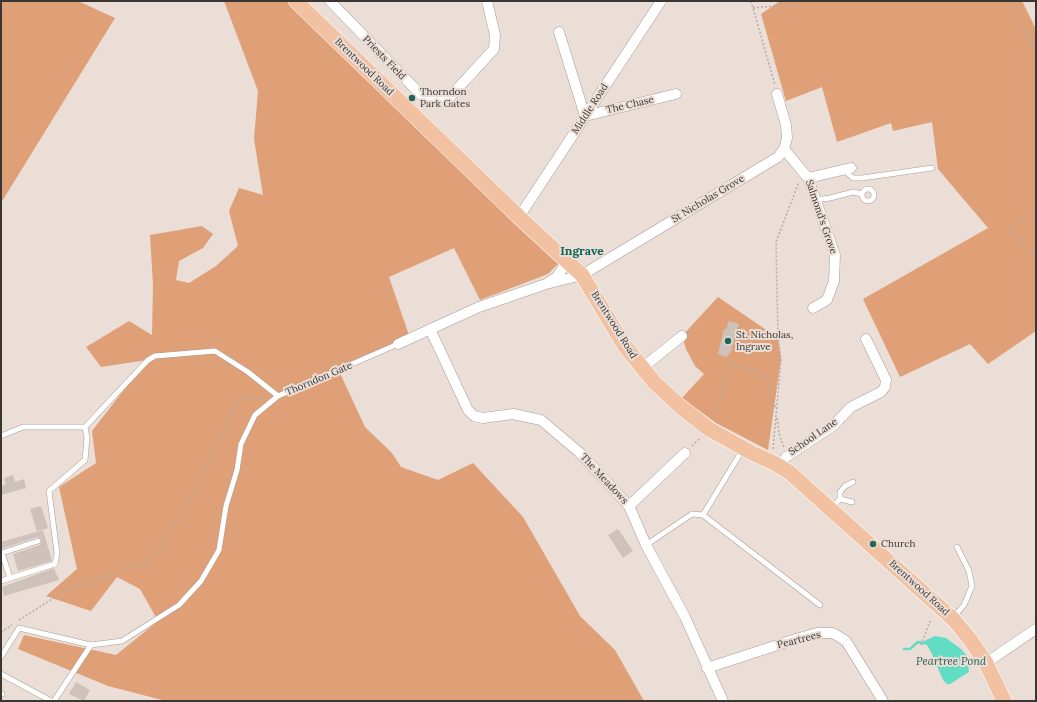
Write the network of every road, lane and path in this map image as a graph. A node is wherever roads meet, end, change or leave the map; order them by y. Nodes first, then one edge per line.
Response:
1 (296, 1) edge
2 (330, 1) edge
3 (487, 1) edge
4 (661, 1) edge
5 (751, 1) edge
6 (799, 1) edge
7 (1009, 1) edge
8 (753, 8) junction
9 (559, 32) dead end
10 (1036, 52) edge
11 (676, 94) dead end
12 (777, 94) joint
13 (585, 116) junction
14 (784, 149) junction
15 (932, 168) dead end
16 (847, 169) joint
17 (808, 178) junction
18 (862, 194) dead end
19 (815, 200) junction
20 (1036, 212) edge
21 (519, 217) junction
22 (1036, 256) edge
23 (566, 260) junction
24 (582, 275) junction
25 (546, 284) junction
26 (813, 308) dead end
27 (430, 329) junction
28 (682, 336) dead end
29 (866, 339) dead end
30 (398, 344) joint
31 (642, 368) junction
32 (278, 396) junction
33 (777, 409) junction
34 (85, 426) junction
35 (711, 430) junction
36 (1, 436) edge
37 (743, 448) junction
38 (685, 454) joint
39 (780, 461) junction
40 (853, 482) dead end
41 (852, 502) dead end
42 (835, 504) junction
43 (628, 506) junction
44 (703, 515) junction
45 (38, 541) dead end
46 (646, 545) junction
47 (957, 547) dead end
48 (10, 578) junction
49 (1, 580) edge
50 (820, 605) dead end
51 (931, 619) dead end
52 (952, 619) junction
53 (1036, 629) edge
54 (1, 632) edge
55 (91, 645) junction
56 (921, 645) dead end
57 (1, 656) edge
58 (986, 663) junction
59 (707, 668) junction
60 (1, 674) edge
61 (53, 701) edge
62 (723, 701) edge
63 (883, 701) edge
64 (1004, 701) edge

1 - 21 main road, Brentwood Road
2 - 3 street, Priests Field
4 - 13 street, Middle Road
5 - 8 path
6 - 8 path
7 - 10 path
8 - 12 path
9 - 13 street
11 - 13 street, The Chase
12 - 14 street
13 - 21 street, Middle Road
14 - 17 street, Salmond's Grove
14 - 24 street, St Nicholas Grove
15 - 16 lane
16 - 17 street
17 - 19 street, Salmond's Grove
17 - 33 path
18 - 19 lane
19 - 26 street, Salmond's Grove
20 - 22 path
21 - 23 main road, Brentwood Road
23 - 24 main road, Brentwood Road
23 - 25 street
24 - 25 street, Thorndon Gate
24 - 31 main road, Brentwood Road
25 - 27 street, Thorndon Gate
27 - 30 street, Thorndon Gate
27 - 43 street, The Meadows
28 - 31 street
29 - 39 street, School Lane
30 - 32 lane, Thorndon Gate
31 - 35 main road, Brentwood Road
32 - 34 lane, Thorndon Gate
32 - 54 path
32 - 55 lane
33 - 35 path
33 - 39 path
33 - 39 path
34 - 36 lane
34 - 48 lane
35 - 37 main road, Brentwood Road
35 - 38 path
37 - 39 main road, Brentwood Road
37 - 44 lane
38 - 43 street
39 - 42 main road, Brentwood Road
40 - 42 lane
41 - 42 lane
42 - 52 main road, Brentwood Road
43 - 46 street, The Meadows
44 - 46 lane
44 - 50 lane
45 - 48 lane
46 - 59 street, The Meadows
47 - 52 lane
48 - 49 lane
51 - 56 path
52 - 58 main road, Brentwood Road
53 - 58 street
55 - 57 lane
55 - 61 lane
58 - 64 main road, Brentwood Road
59 - 62 street, The Meadows
59 - 63 street, Peartrees
60 - 61 lane

